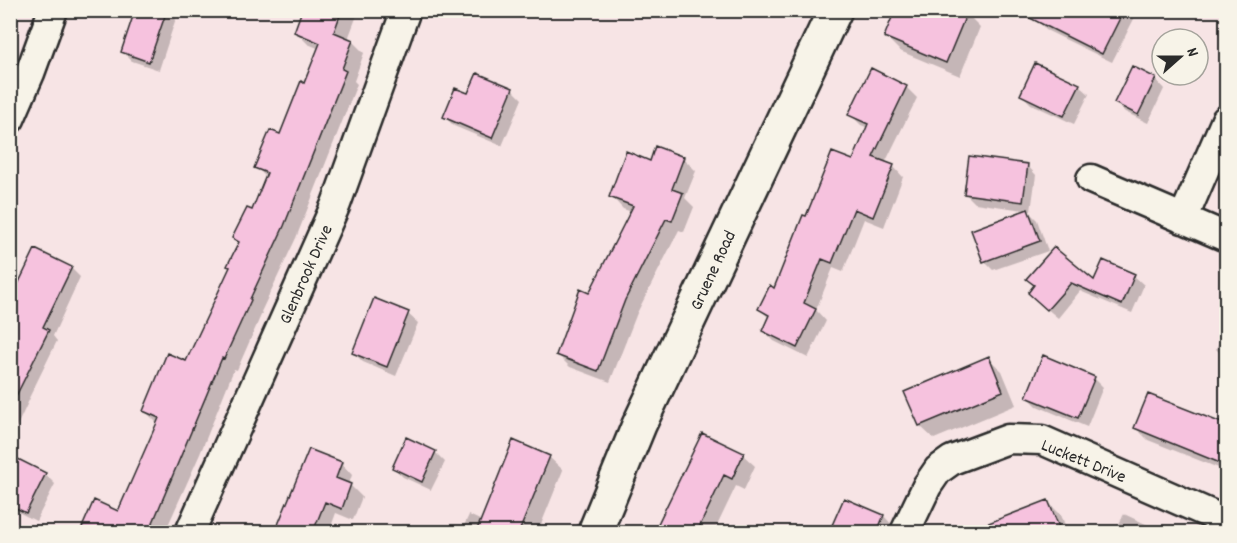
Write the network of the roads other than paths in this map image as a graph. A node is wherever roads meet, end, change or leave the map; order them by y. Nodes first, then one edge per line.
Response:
1 (53, 10) edge
2 (406, 10) edge
3 (835, 10) edge
4 (10, 119) edge
5 (1227, 120) edge
6 (1091, 179) dead end
7 (1183, 219) junction
8 (1227, 237) edge
9 (1227, 521) edge
10 (190, 532) edge
11 (594, 532) edge
12 (905, 532) edge

1 - 4 street
2 - 10 street, Glenbrook Drive
3 - 11 street, Gruene Road
5 - 7 street
6 - 7 street
7 - 8 street
9 - 12 street, Luckett Drive

